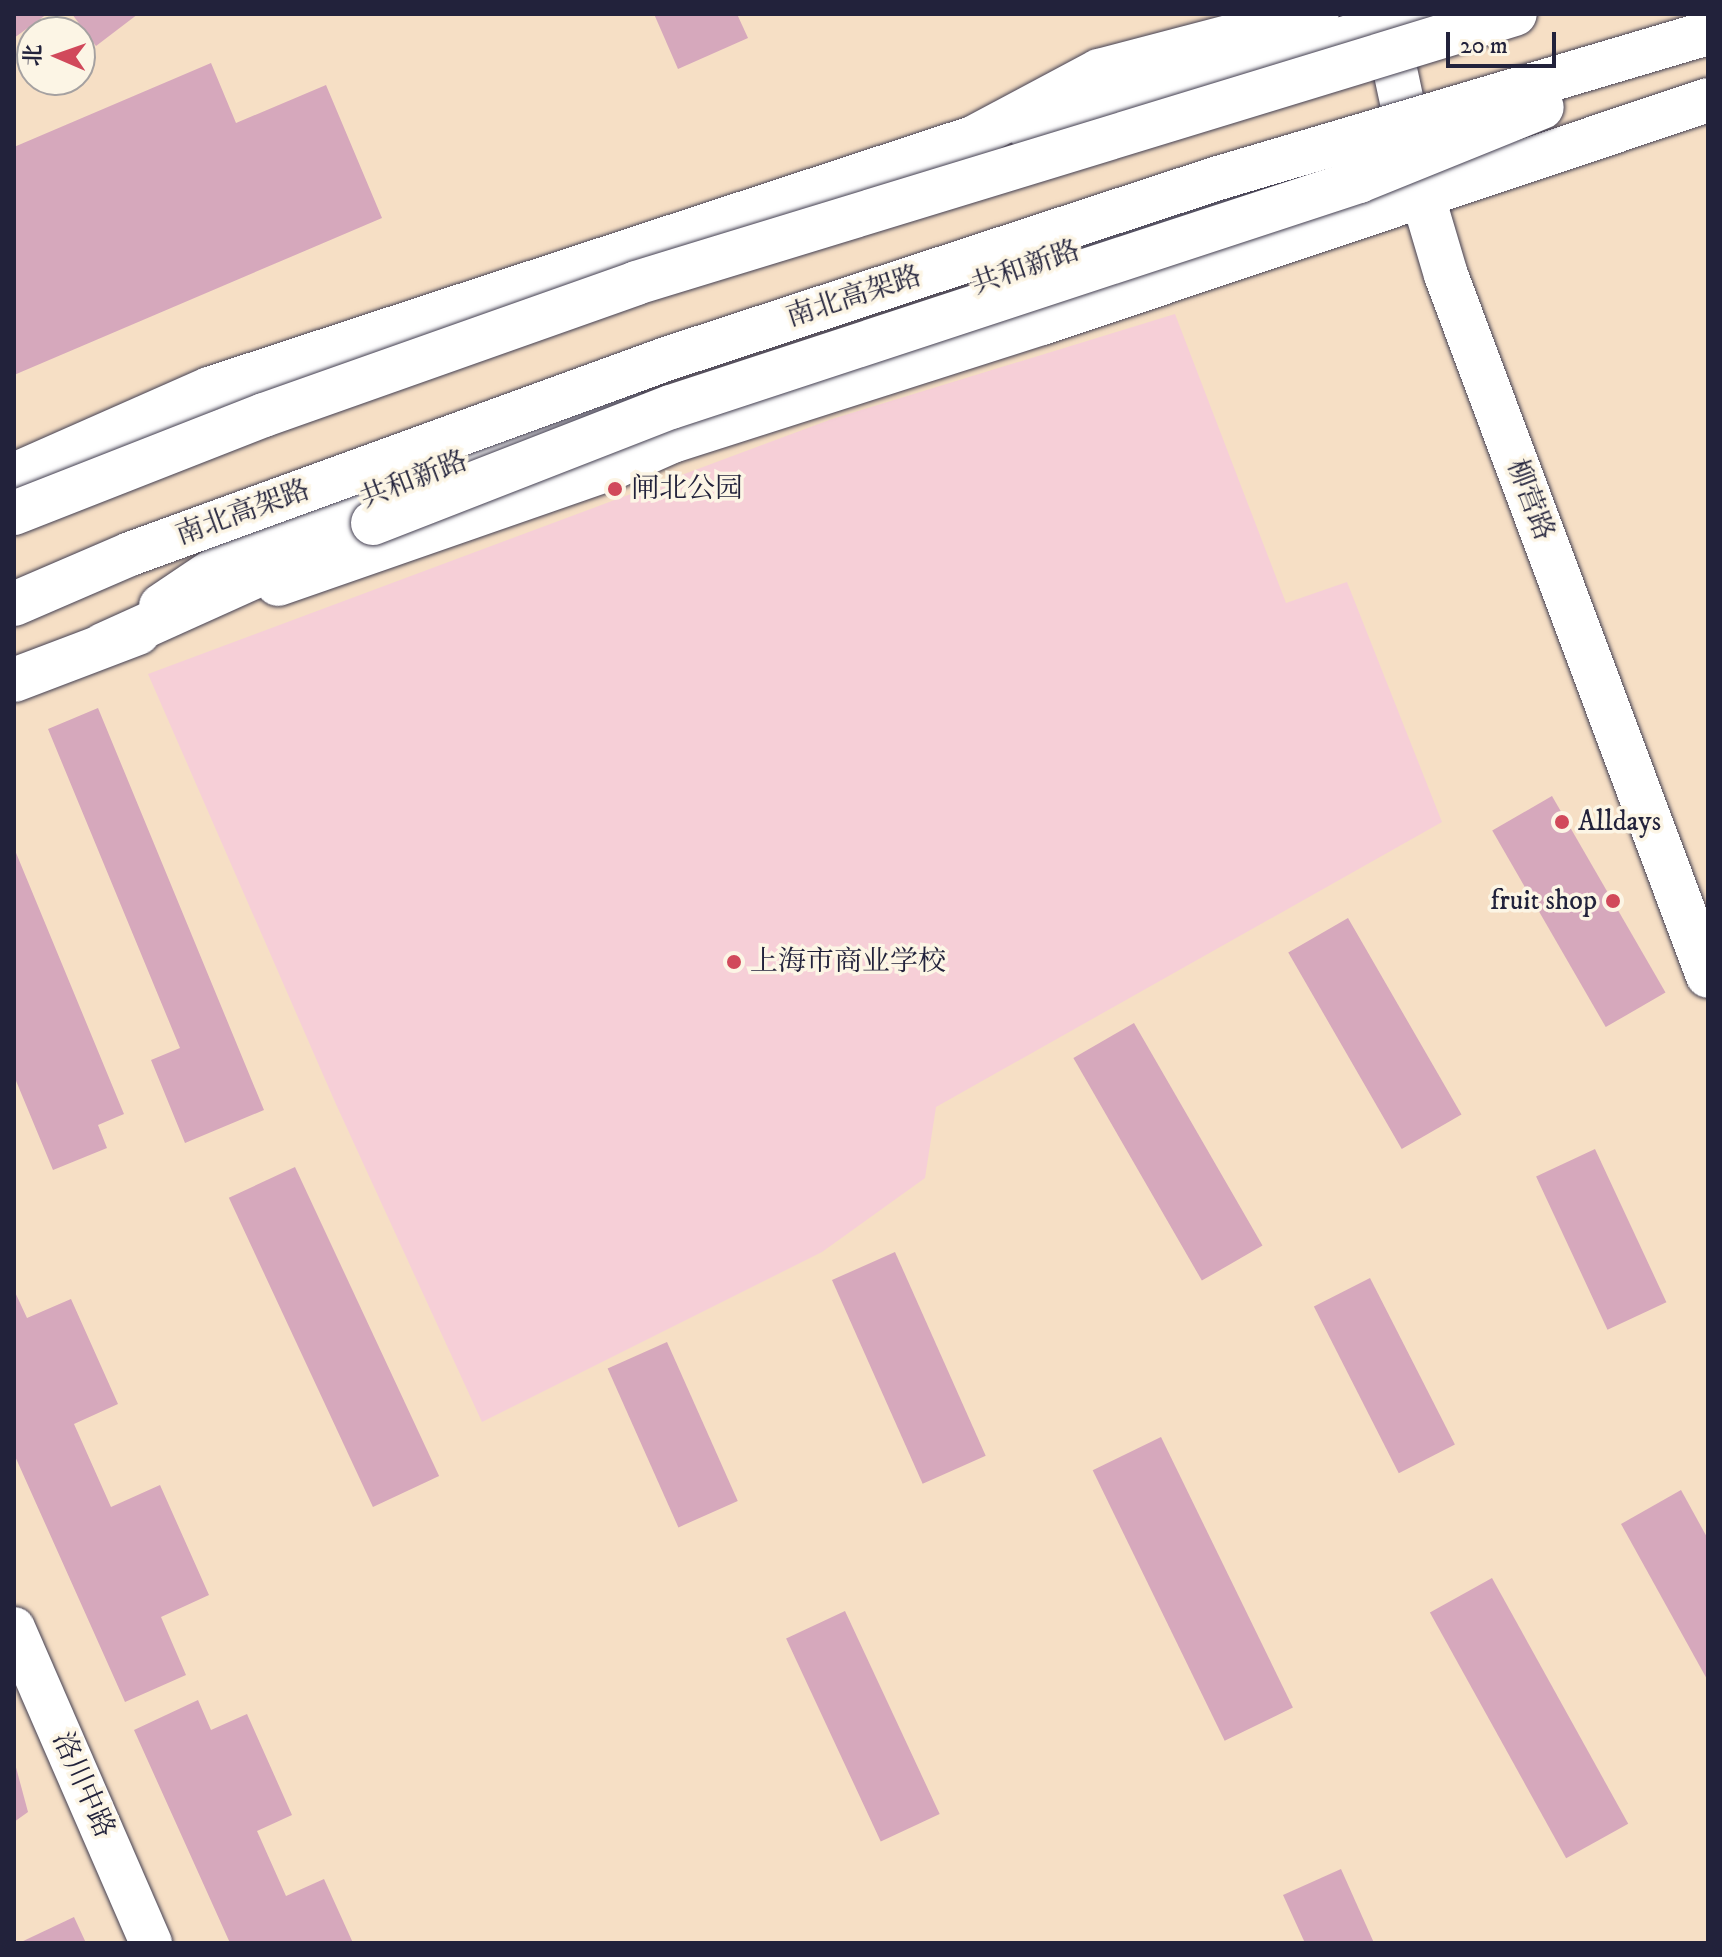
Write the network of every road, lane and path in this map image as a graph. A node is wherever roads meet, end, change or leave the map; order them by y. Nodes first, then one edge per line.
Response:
1 (1317, 14) edge
2 (1433, 14) edge
3 (1515, 14) edge
4 (1384, 21) edge
5 (1696, 43) edge
6 (1708, 100) edge
7 (973, 138) junction
8 (1411, 143) junction
9 (1422, 194) junction
10 (14, 475) edge
11 (14, 513) edge
12 (14, 604) edge
13 (103, 645) junction
14 (14, 680) edge
15 (1708, 976) edge
16 (14, 1628) edge
17 (151, 1943) edge

1 - 7 main road
2 - 4 main road
3 - 11 main road, bridge
4 - 7 main road
4 - 8 main road, 柳营路
5 - 8 main road, 共和新路
5 - 12 main road, 南北高架路, bridge
5 - 13 main road, bridge
6 - 9 main road, 共和新路
7 - 10 main road
8 - 9 main road, 柳营路
8 - 13 main road, 共和新路
9 - 13 main road, 共和新路
9 - 15 main road, 柳营路
13 - 14 main road, 共和新路
16 - 17 street, 洛川中路

